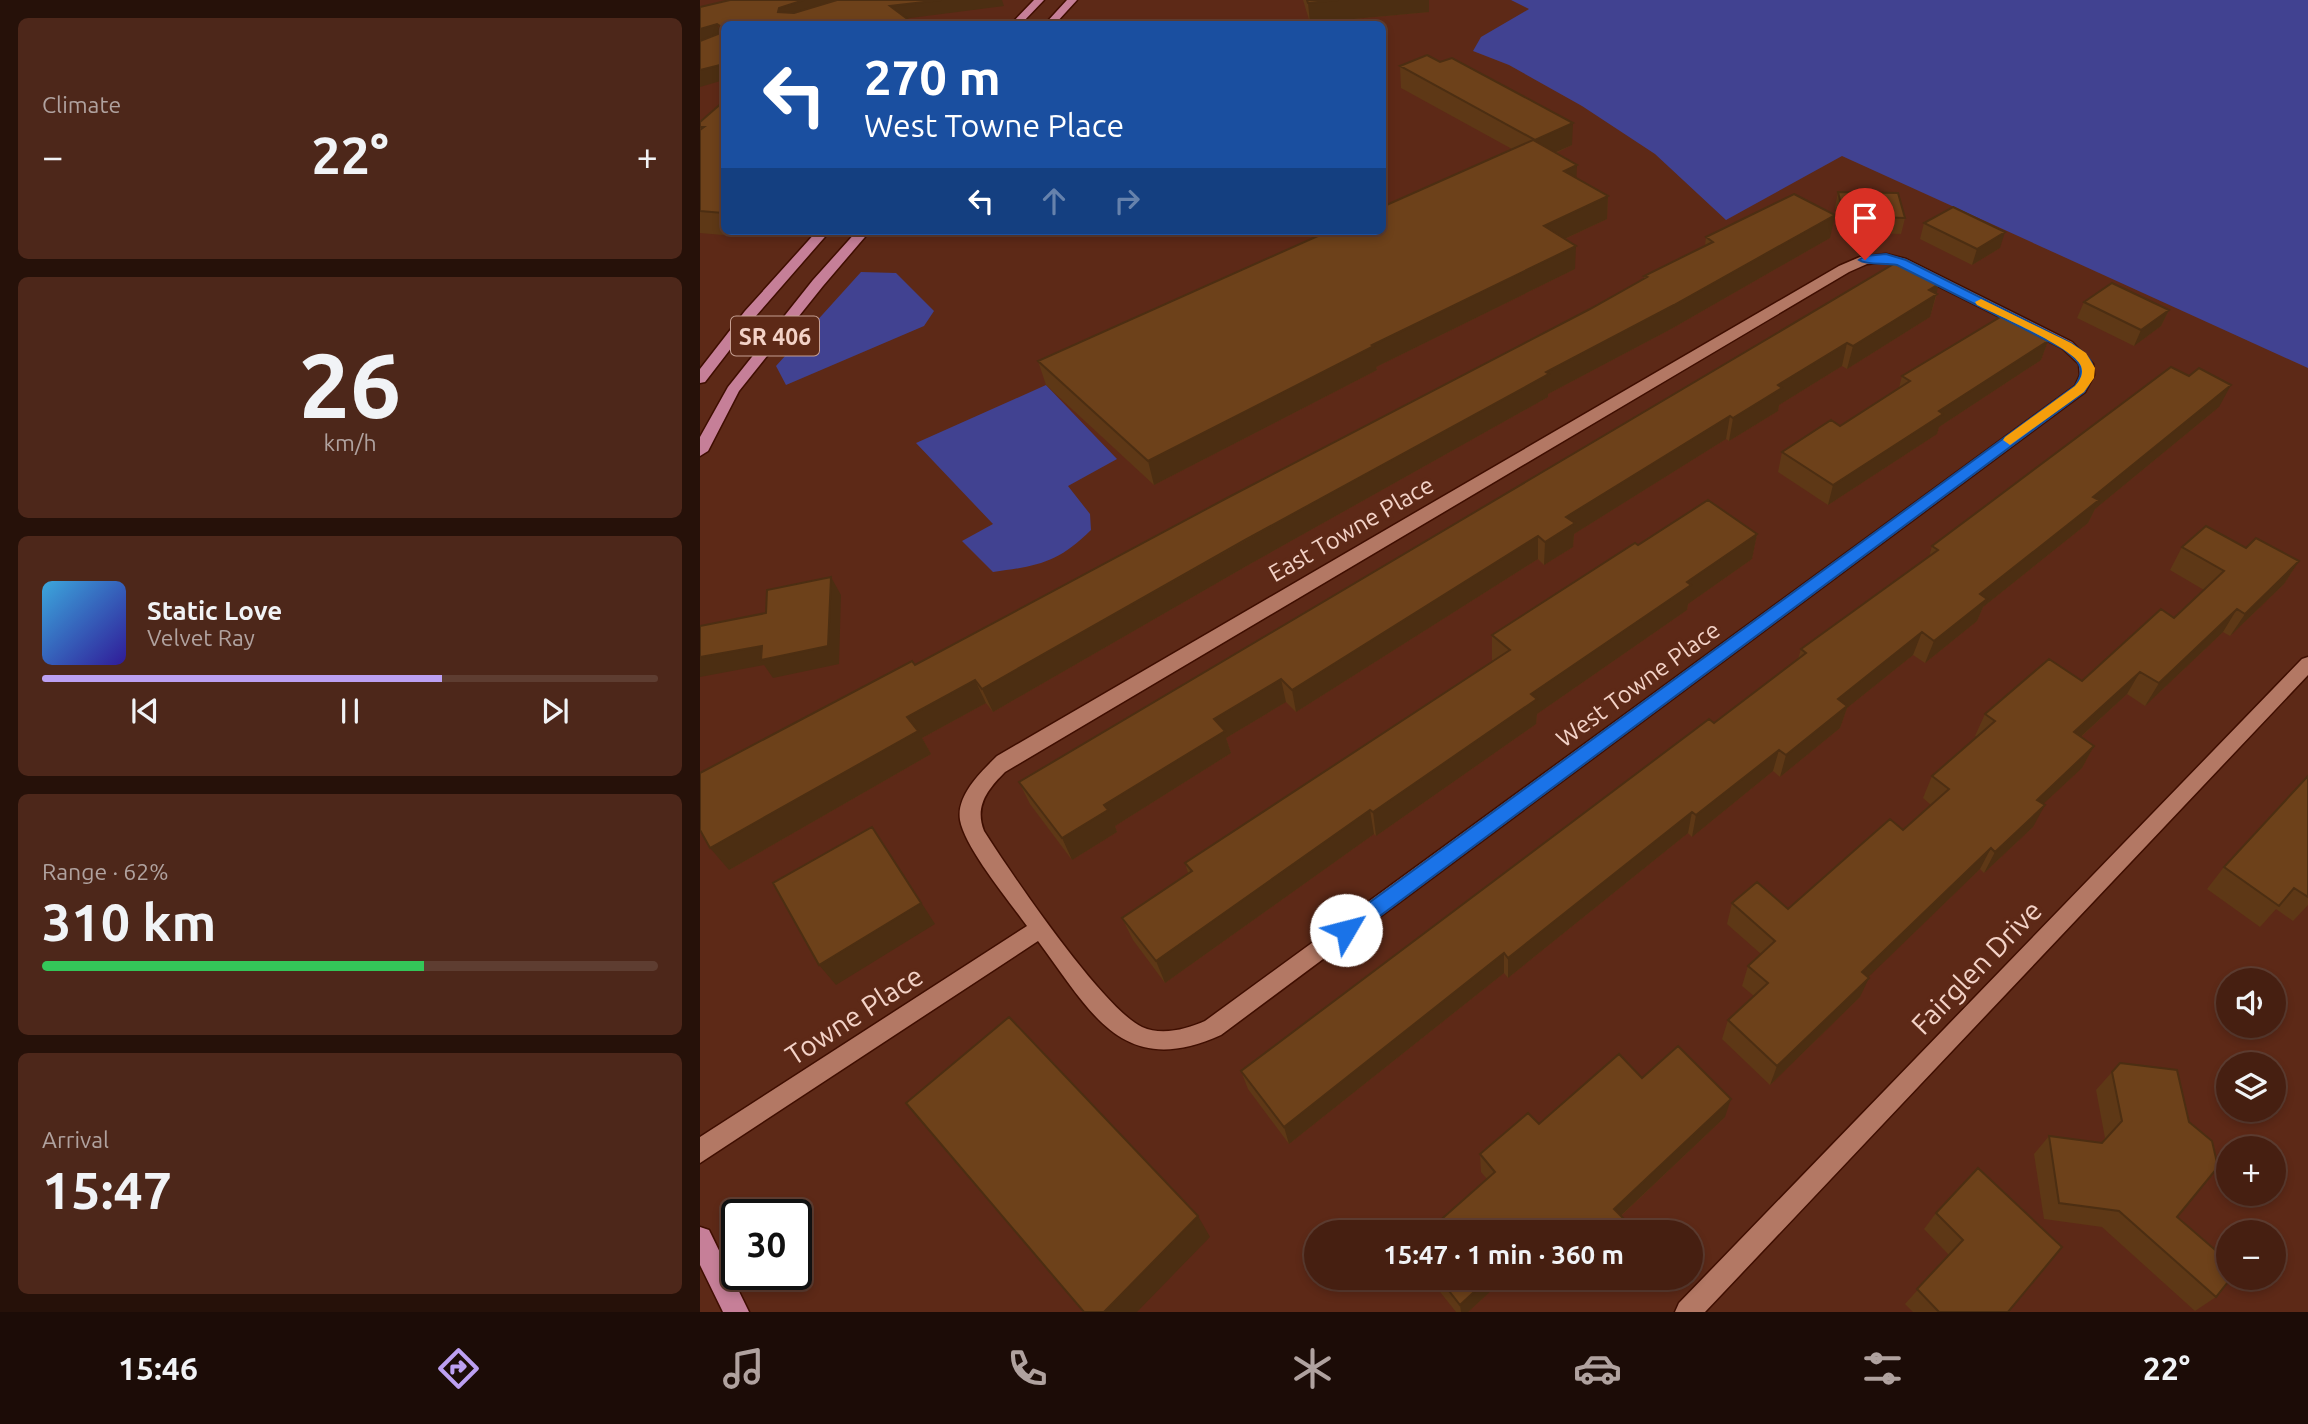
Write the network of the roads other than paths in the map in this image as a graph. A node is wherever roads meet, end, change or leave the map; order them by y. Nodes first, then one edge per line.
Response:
1 (1039, 0) edge
2 (1072, 0) edge
3 (1019, 21) edge
4 (1053, 21) edge
5 (820, 235) edge
6 (860, 235) edge
7 (1901, 262) joint
8 (700, 379) edge
9 (700, 451) edge
10 (2308, 664) edge
11 (1041, 928) junction
12 (700, 1151) edge
13 (700, 1239) edge
14 (736, 1312) edge
15 (1688, 1312) edge

1 - 3 main road
2 - 4 main road
5 - 8 main road, SR 406
6 - 9 main road, SR 406
7 - 11 street, East Towne Place
7 - 11 street, West Towne Place
10 - 15 street, Fairglen Drive
11 - 12 street, Towne Place
13 - 14 main road

